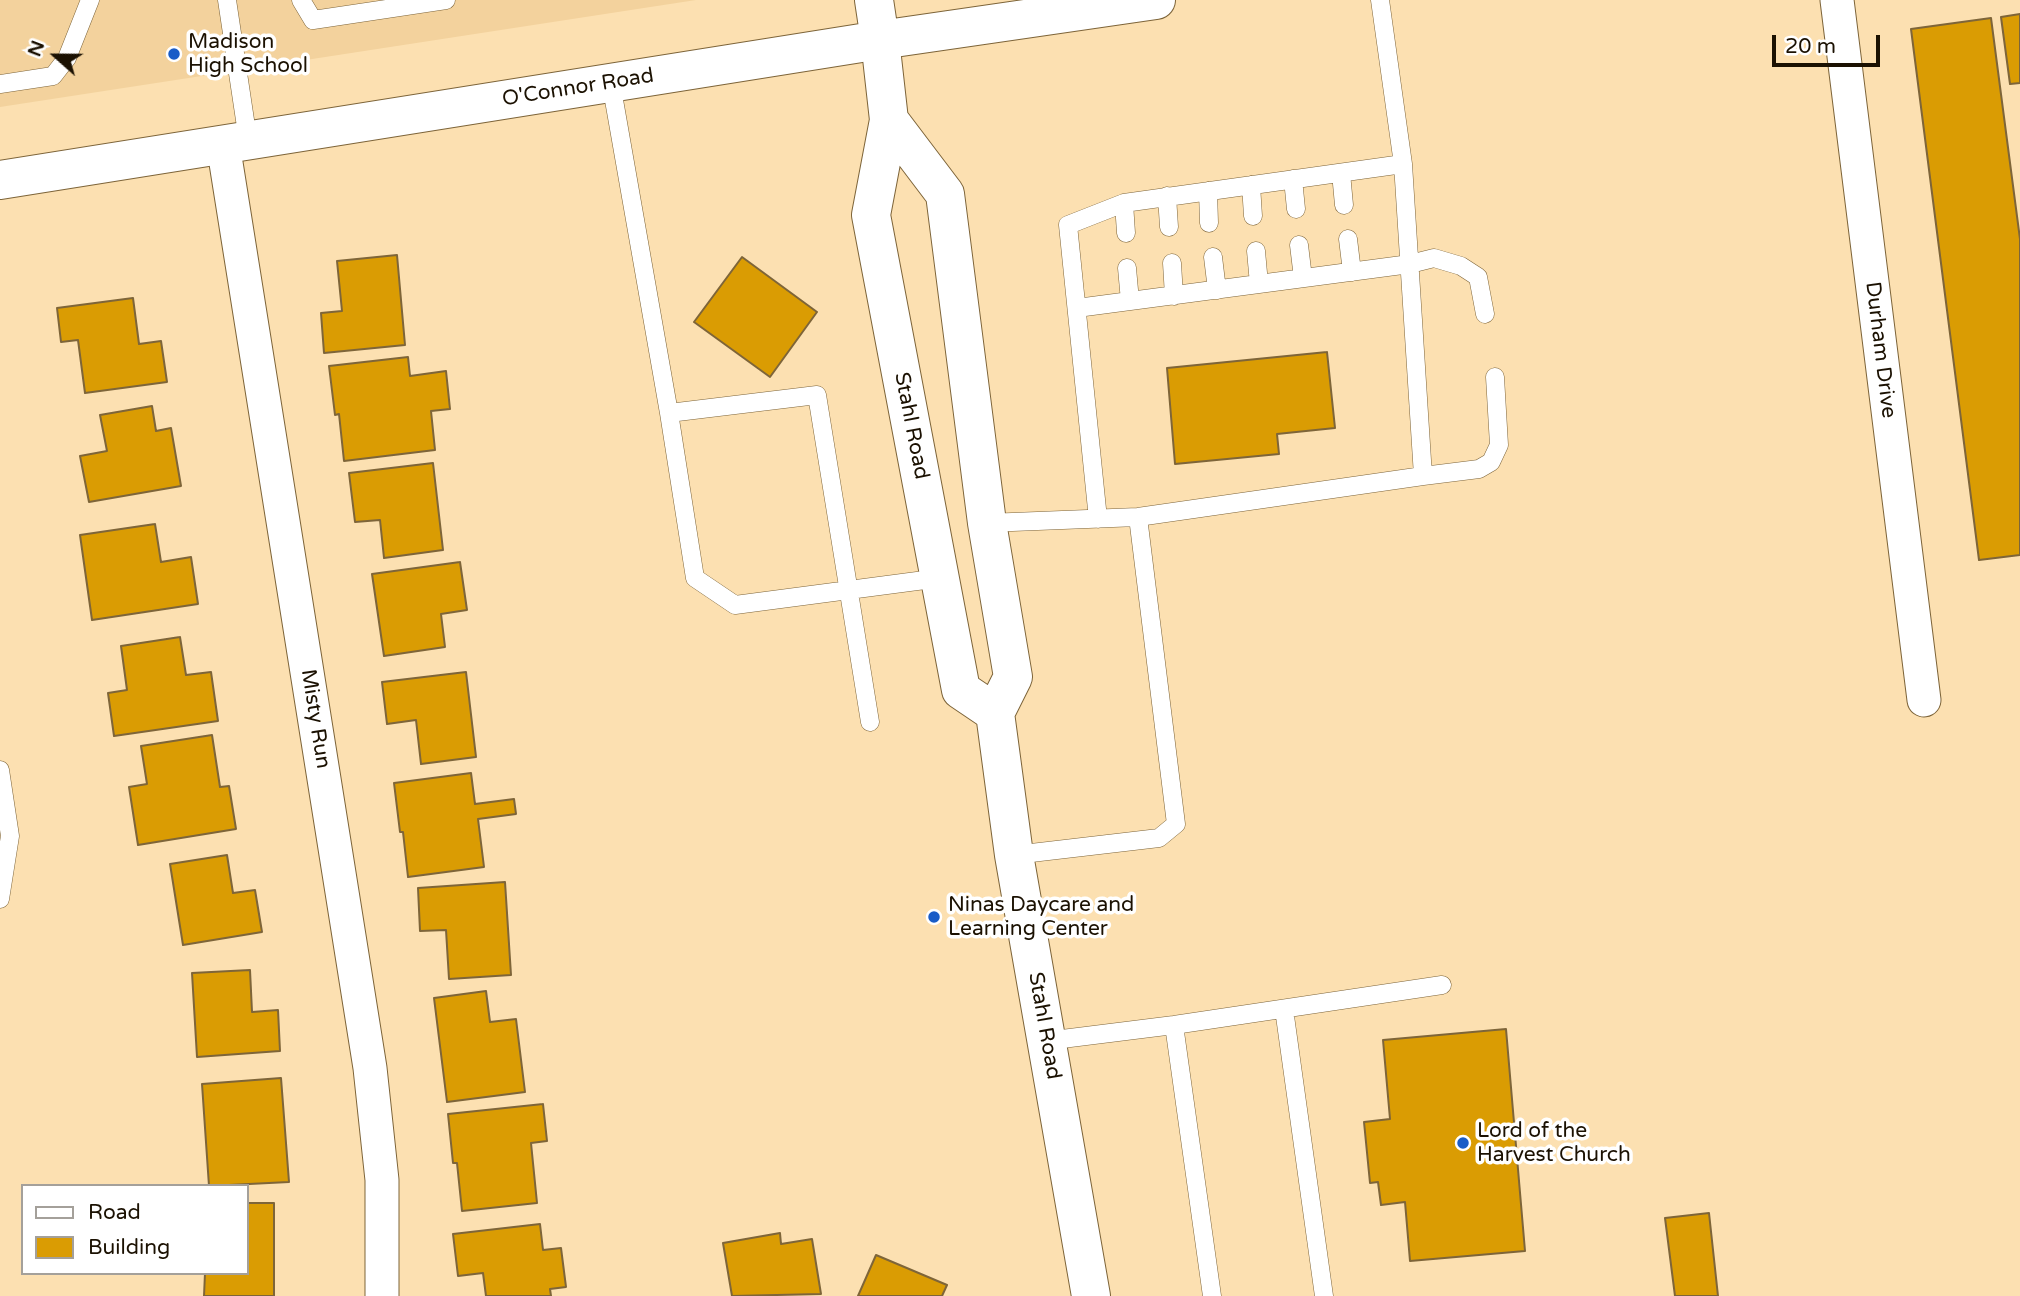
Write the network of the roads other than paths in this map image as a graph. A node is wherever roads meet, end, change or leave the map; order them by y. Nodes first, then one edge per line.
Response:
1 (90, 0) edge
2 (227, 0) edge
3 (301, 0) edge
4 (446, 0) edge
5 (874, 0) edge
6 (1156, 0) edge
7 (1380, 0) edge
8 (1837, 0) edge
9 (880, 40) junction
10 (0, 83) edge
11 (611, 83) junction
12 (889, 120) junction
13 (235, 142) junction
14 (1403, 164) junction
15 (1341, 173) junction
16 (1293, 179) junction
17 (0, 180) edge
18 (1251, 185) junction
19 (1208, 191) junction
20 (1167, 197) junction
21 (1124, 202) junction
22 (1344, 205) dead end
23 (1296, 209) dead end
24 (1253, 216) dead end
25 (1209, 223) dead end
26 (1169, 228) dead end
27 (1126, 233) dead end
28 (1348, 239) dead end
29 (1299, 245) dead end
30 (1256, 251) dead end
31 (1213, 257) dead end
32 (1172, 263) dead end
33 (1410, 264) junction
34 (1127, 268) dead end
35 (1352, 272) junction
36 (1303, 278) junction
37 (1259, 284) junction
38 (1217, 290) junction
39 (1174, 296) junction
40 (1130, 301) junction
41 (1077, 308) junction
42 (1485, 314) dead end
43 (1495, 377) dead end
44 (669, 413) junction
45 (1423, 476) junction
46 (1138, 517) junction
47 (1098, 519) junction
48 (987, 523) junction
49 (940, 578) junction
50 (850, 589) junction
51 (1924, 700) dead end
52 (995, 713) junction
53 (870, 722) dead end
54 (0, 770) edge
55 (1014, 855) junction
56 (0, 899) edge
57 (1442, 985) dead end
58 (1284, 1009) junction
59 (1174, 1025) junction
60 (1046, 1041) junction
61 (382, 1296) edge
62 (1091, 1296) edge
63 (1212, 1296) edge
64 (1324, 1296) edge

1 - 10 lane
2 - 13 lane
3 - 4 lane
5 - 9 street, Stahl Road
6 - 9 street, O'Connor Road
7 - 14 lane
8 - 51 street, Durham Drive
9 - 11 street, O'Connor Road
9 - 12 street, Stahl Road
11 - 13 street, O'Connor Road
11 - 44 lane
12 - 48 street
12 - 49 street, Stahl Road
13 - 17 street, O'Connor Road
13 - 61 street, Misty Run
14 - 15 lane
14 - 33 lane
15 - 16 lane
15 - 22 lane
16 - 18 lane
16 - 23 lane
18 - 19 lane
18 - 24 lane
19 - 20 lane
19 - 25 lane
20 - 21 lane
20 - 26 lane
21 - 27 lane
21 - 41 lane
28 - 35 lane
29 - 36 lane
30 - 37 lane
31 - 38 lane
32 - 39 lane
33 - 35 lane
33 - 42 lane
33 - 45 lane
34 - 40 lane
35 - 36 lane
36 - 37 lane
37 - 38 lane
38 - 39 lane
39 - 40 lane
40 - 41 lane
41 - 47 lane
43 - 45 lane
44 - 50 lane
44 - 50 lane
45 - 46 lane
46 - 47 lane
46 - 55 lane
47 - 48 lane
48 - 52 street
49 - 50 lane
49 - 52 street, Stahl Road
50 - 53 lane
52 - 55 street, Stahl Road
54 - 56 lane
55 - 60 street, Stahl Road
57 - 58 lane
58 - 59 lane
58 - 64 lane
59 - 60 lane
59 - 63 lane
60 - 62 street, Stahl Road

